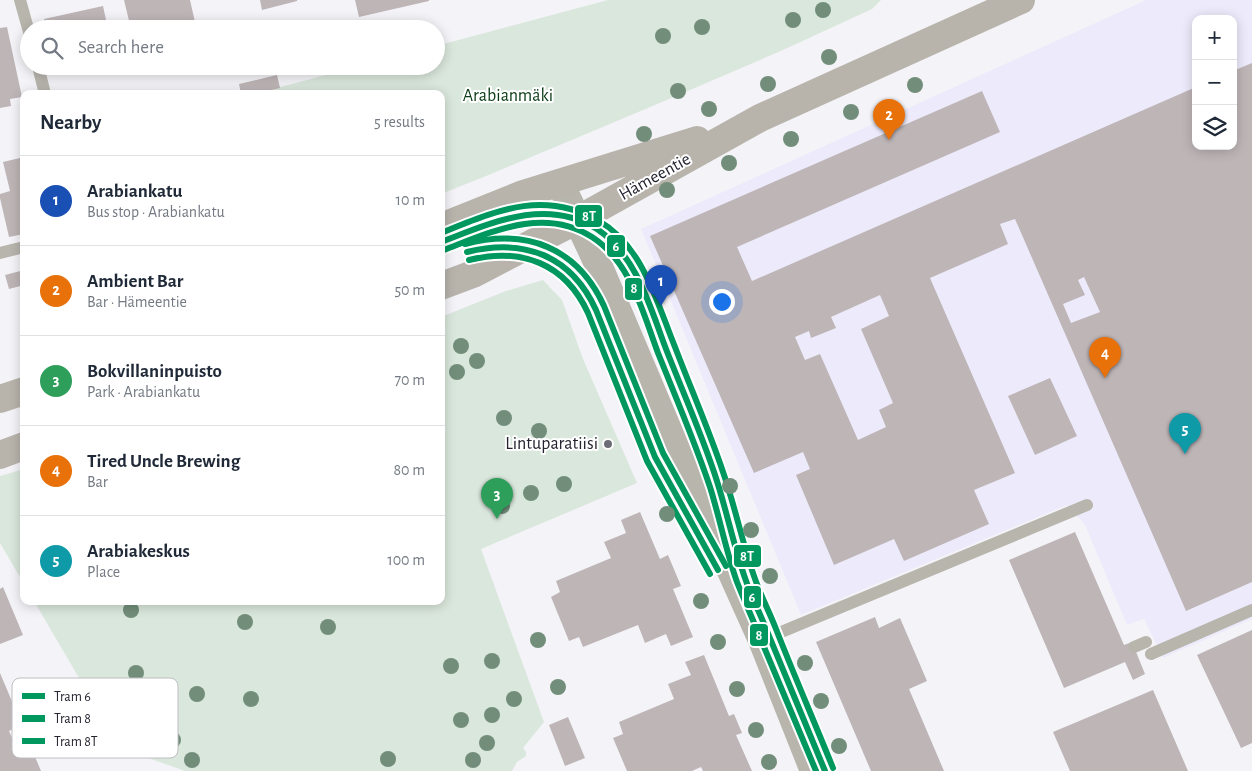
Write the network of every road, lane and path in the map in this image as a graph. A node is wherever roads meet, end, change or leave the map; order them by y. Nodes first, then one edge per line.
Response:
1 (20, 0) edge
2 (1021, 0) edge
3 (26, 20) edge
4 (40, 75) edge
5 (44, 90) edge
6 (760, 118) junction
7 (560, 183) junction
8 (577, 220) junction
9 (445, 225) edge
10 (20, 248) edge
11 (0, 253) edge
12 (445, 284) edge
13 (20, 392) edge
14 (0, 399) edge
15 (20, 448) edge
16 (0, 455) edge
17 (1086, 505) dead end
18 (1252, 610) edge
19 (762, 640) junction
20 (1134, 647) dead end
21 (814, 771) edge

1 - 3 lane
2 - 6 main road, Hämeentie
4 - 5 lane
6 - 7 main road, Hämeentie
6 - 8 main road, Hämeentie
7 - 8 street
7 - 9 main road, Hämeentie
8 - 12 main road, Hämeentie
8 - 19 street
10 - 11 lane
13 - 14 main road
15 - 16 main road
17 - 19 lane
18 - 20 lane
19 - 21 street

